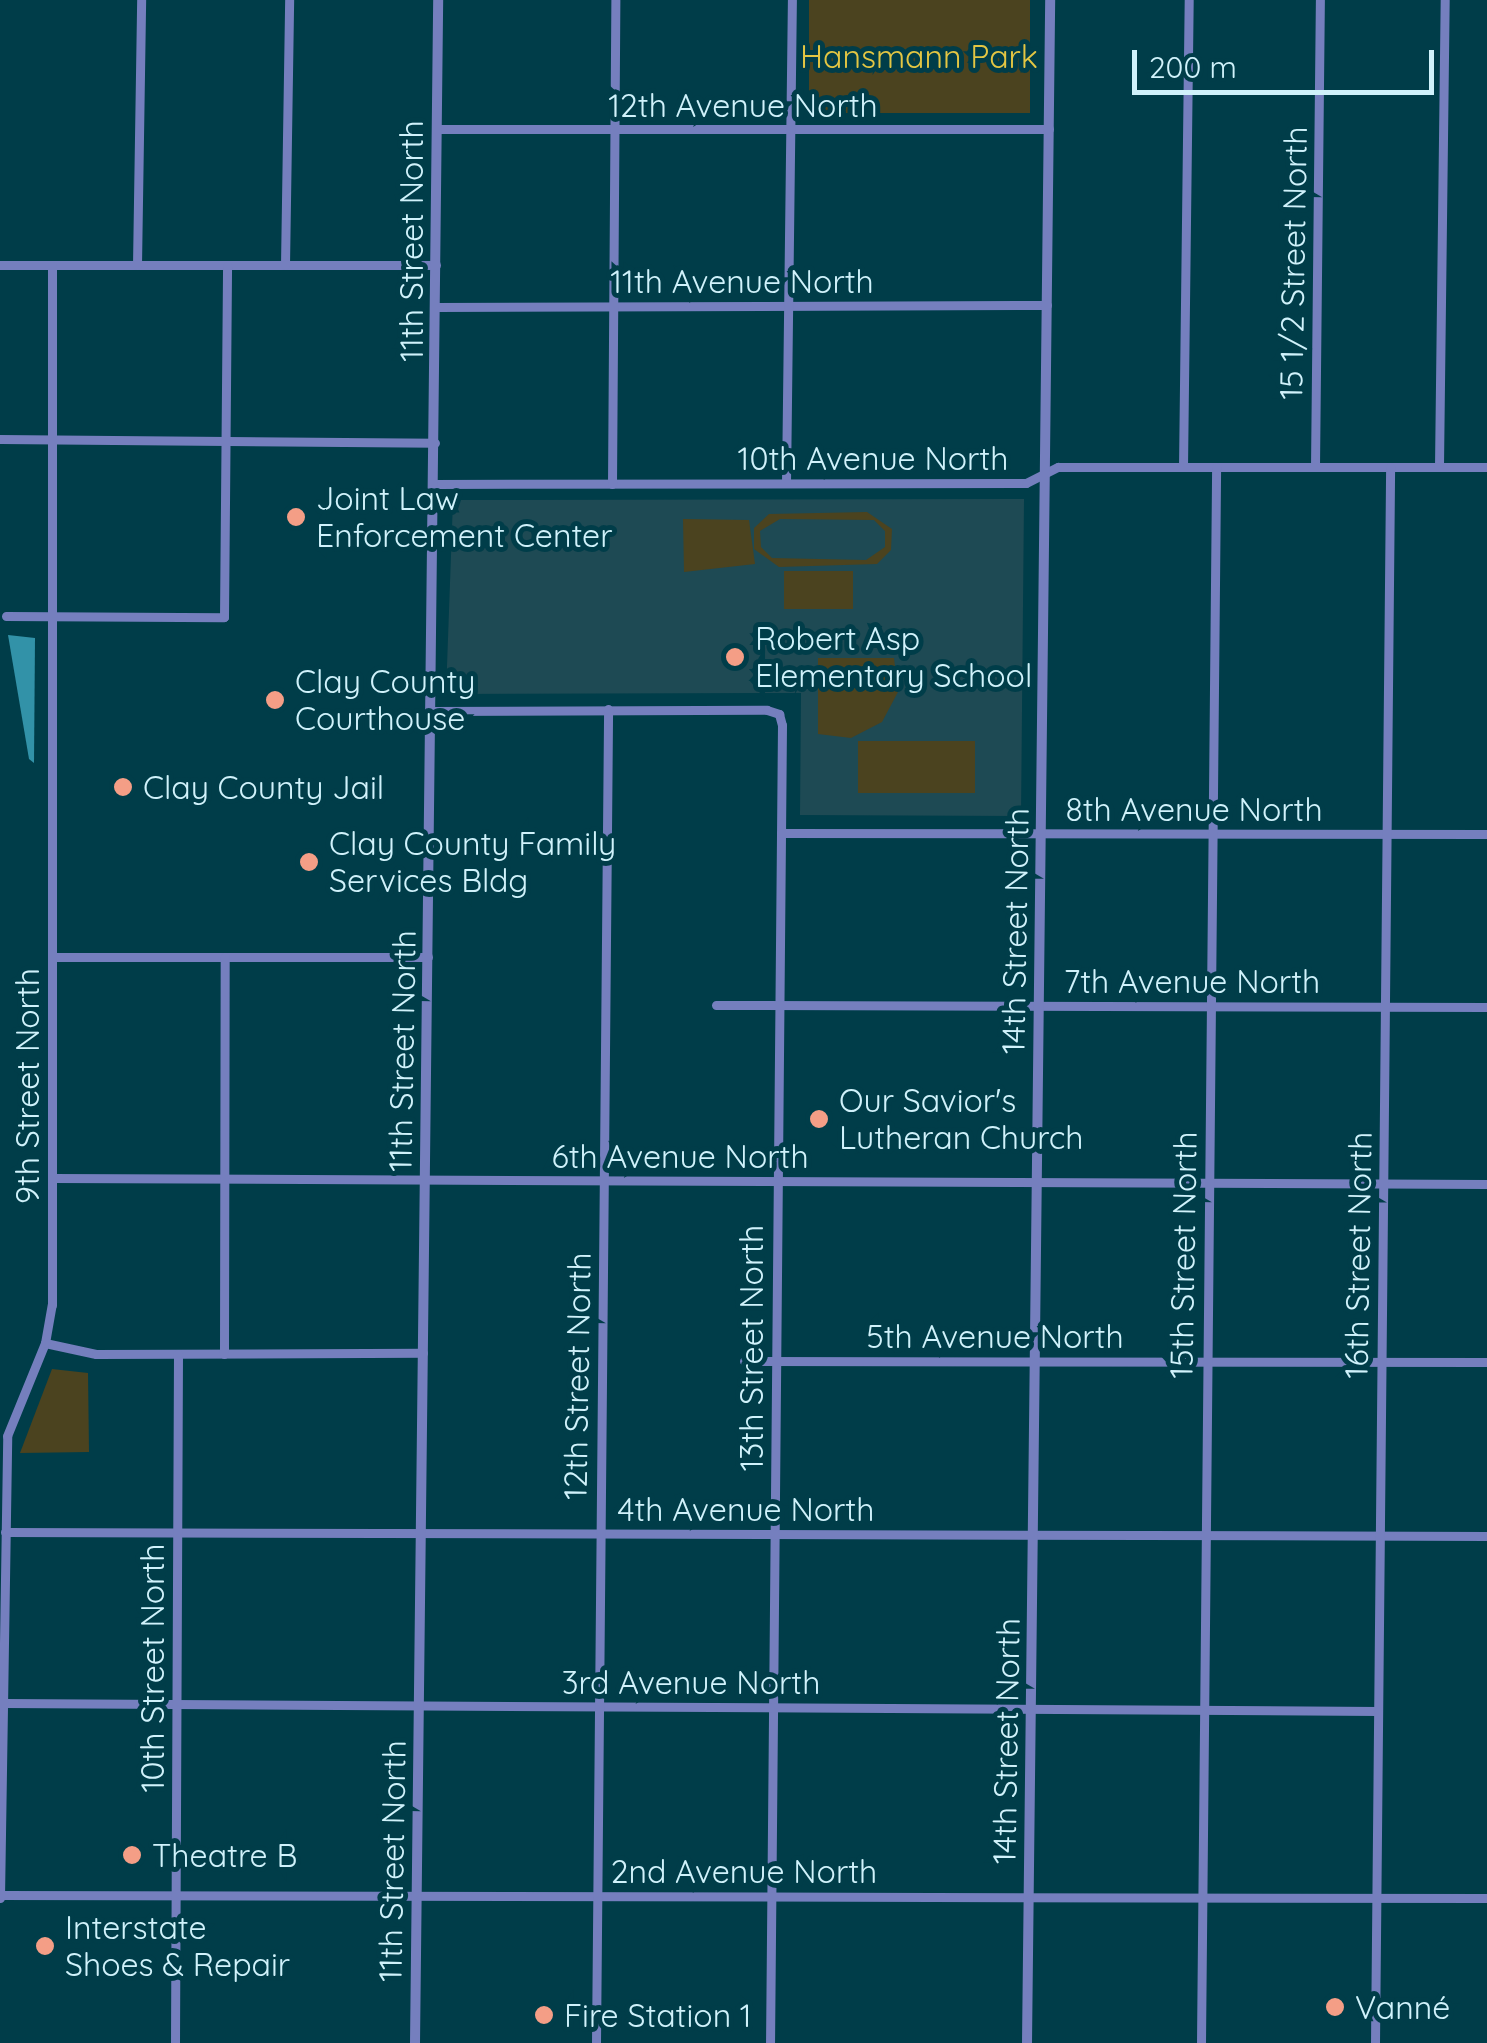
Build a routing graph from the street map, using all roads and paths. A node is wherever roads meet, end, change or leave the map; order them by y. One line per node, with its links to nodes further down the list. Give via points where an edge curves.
1 (141, 0): 15 (street)
2 (289, 0): 16 (street)
3 (438, 0): 10 (street, 11th Street North)
4 (615, 0): 12 (street)
5 (792, 0): 13 (street)
6 (1050, 0): 11 (street, 14th Street North)
7 (1189, 0): 30 (street)
8 (1320, 0): 32 (street, 15 1/2 Street North)
9 (1445, 0): 28 (street)
10 (437, 129): 12 (street, 12th Avenue North); 17 (street, 11th Street North)
11 (1049, 129): 13 (street, 12th Avenue North); 20 (street, 14th Street North)
12 (614, 130): 13 (street, 12th Avenue North); 21 (street)
13 (790, 130): 22 (street)
14 (0, 265): 18 (street)
15 (137, 265): 18 (street); 19 (street)
16 (285, 265): 17 (street); 19 (street)
17 (436, 265): 23 (street, 11th Street North)
18 (52, 266): 25 (street, 9th Street North)
19 (227, 266): 26 (street)
20 (1047, 305): 22 (street, 11th Avenue North); 34 (street, 14th Street North)
21 (614, 306): 22 (street, 11th Avenue North); 23 (street, 11th Avenue North); 36 (street)
22 (787, 306): 37 (street)
23 (436, 307): 27 (street, 11th Street North)
24 (0, 440): 25 (street)
25 (52, 440): 26 (street); 39 (street, 9th Street North)
26 (224, 440): 27 (street); 39 (street, via 224,617)
27 (435, 443): 35 (street, 11th Street North)
28 (1439, 466): 29 (street, 10th Avenue North); 33 (street, 10th Avenue North)
29 (1487, 466)
30 (1182, 467): 31 (street, 10th Avenue North); 34 (street, 10th Avenue North, via 1058,468)
31 (1216, 467): 32 (street, 10th Avenue North); 44 (street, 15th Street North)
32 (1315, 467): 33 (street, 10th Avenue North)
33 (1390, 467): 45 (street, 16th Street North)
34 (1044, 475): 37 (street, 10th Avenue North, via 1026,483); 43 (street, 14th Street North)
35 (435, 484): 36 (street, 10th Avenue North); 41 (street, 11th Street North)
36 (612, 484): 37 (street, 10th Avenue North)
37 (786, 484)
38 (6, 616): 39 (street)
39 (53, 617): 49 (street, 9th Street North)
40 (608, 709): 41 (street); 42 (street, 13th Street North, via 778,714); 59 (street, 12th Street North)
41 (432, 711): 48 (street, 11th Street North)
42 (781, 833): 43 (street, 8th Avenue North); 51 (street, 13th Street North)
43 (1041, 834): 44 (street, 8th Avenue North); 52 (street, 14th Street North)
44 (1212, 834): 45 (street, 8th Avenue North); 53 (street, 15th Street North)
45 (1386, 834): 46 (street, 8th Avenue North); 54 (street, 16th Street North)
46 (1487, 834)
47 (225, 957): 48 (street); 49 (street); 57 (street)
48 (428, 957): 58 (street, 11th Street North)
49 (52, 958): 56 (street, 9th Street North)
50 (716, 1005): 51 (street, 7th Avenue North)
51 (780, 1005): 52 (street, 7th Avenue North); 60 (street, 13th Street North)
52 (1039, 1006): 53 (street, 7th Avenue North); 61 (street, 14th Street North)
53 (1211, 1006): 54 (street, 7th Avenue North); 62 (street, 15th Street North)
54 (1385, 1007): 55 (street, 7th Avenue North); 63 (street, 16th Street North)
55 (1487, 1007)
56 (52, 1178): 57 (street, 6th Avenue North); 65 (street, 9th Street North, via 52,1305)
57 (224, 1179): 58 (street, 6th Avenue North); 68 (street)
58 (425, 1180): 59 (street, 6th Avenue North); 66 (street, 11th Street North)
59 (604, 1180): 60 (street, 6th Avenue North); 78 (street, 12th Street North)
60 (778, 1181): 61 (street, 6th Avenue North); 70 (street, 13th Street North)
61 (1037, 1182): 62 (street, 6th Avenue North); 71 (street, 14th Street North)
62 (1209, 1183): 63 (street, 6th Avenue North); 72 (street, 15th Street North)
63 (1383, 1183): 64 (street, 6th Avenue North); 73 (street, 16th Street North)
64 (1487, 1184)
65 (45, 1343): 67 (street, via 79,1353); 75 (street, 9th Street North, via 7,1436)
66 (423, 1353): 68 (street); 77 (street, 11th Street North)
67 (178, 1354): 68 (street); 76 (street, 10th Street North)
68 (224, 1354)
69 (744, 1361): 70 (street, 5th Avenue North)
70 (776, 1361): 71 (street, 5th Avenue North); 79 (street, 13th Street North)
71 (1035, 1361): 72 (street, 5th Avenue North); 80 (street, 14th Street North)
72 (1207, 1362): 73 (street, 5th Avenue North); 81 (street, 15th Street North)
73 (1382, 1362): 74 (street, 5th Avenue North); 82 (street, 16th Street North)
74 (1487, 1362)
75 (5, 1532): 76 (street, 4th Avenue North); 84 (street, 9th Street North)
76 (178, 1532): 77 (street, 4th Avenue North); 85 (street, 10th Street North)
77 (421, 1533): 78 (street, 4th Avenue North); 86 (street, 11th Street North)
78 (601, 1534): 79 (street, 4th Avenue North); 87 (street, 12th Street North)
79 (775, 1534): 80 (street, 4th Avenue North); 88 (street, 13th Street North)
80 (1033, 1534): 81 (street, 4th Avenue North); 89 (street, 14th Street North)
81 (1206, 1535): 82 (street, 4th Avenue North); 90 (street, 15th Street North)
82 (1380, 1536): 83 (street, 4th Avenue North); 91 (street, 16th Street North)
83 (1487, 1536)
84 (4, 1703): 85 (street, 3rd Avenue North); 93 (street, 9th Street North)
85 (176, 1704): 86 (street, 3rd Avenue North); 92 (street, 10th Street North)
86 (418, 1706): 87 (street, 3rd Avenue North); 94 (street, 11th Street North)
87 (599, 1706): 88 (street, 3rd Avenue North); 95 (street, 12th Street North)
88 (773, 1708): 89 (street, 3rd Avenue North); 96 (street, 13th Street North)
89 (1031, 1709): 90 (street, 3rd Avenue North); 97 (street, 14th Street North)
90 (1204, 1710): 91 (street, 3rd Avenue North); 98 (street, 15th Street North)
91 (1378, 1711): 99 (street, 16th Street North)
92 (176, 1895): 93 (street, 2nd Avenue North); 94 (street, 2nd Avenue North); 101 (street, 10th Street North)
93 (0, 1896)
94 (418, 1896): 95 (street, 2nd Avenue North); 102 (street, 11th Street North)
95 (597, 1896): 96 (street, 2nd Avenue North); 103 (street, 12th Street North)
96 (772, 1896): 97 (street, 2nd Avenue North); 104 (street, 13th Street North)
97 (1029, 1897): 98 (street, 2nd Avenue North); 105 (street, 14th Street North)
98 (1202, 1898): 99 (street, 2nd Avenue North); 106 (street, 15th Street North)
99 (1376, 1898): 100 (street, 2nd Avenue North); 107 (street, 16th Street North)
100 (1487, 1898)
101 (175, 2043)
102 (415, 2043)
103 (596, 2043)
104 (770, 2043)
105 (1027, 2043)
106 (1200, 2043)
107 (1375, 2043)

